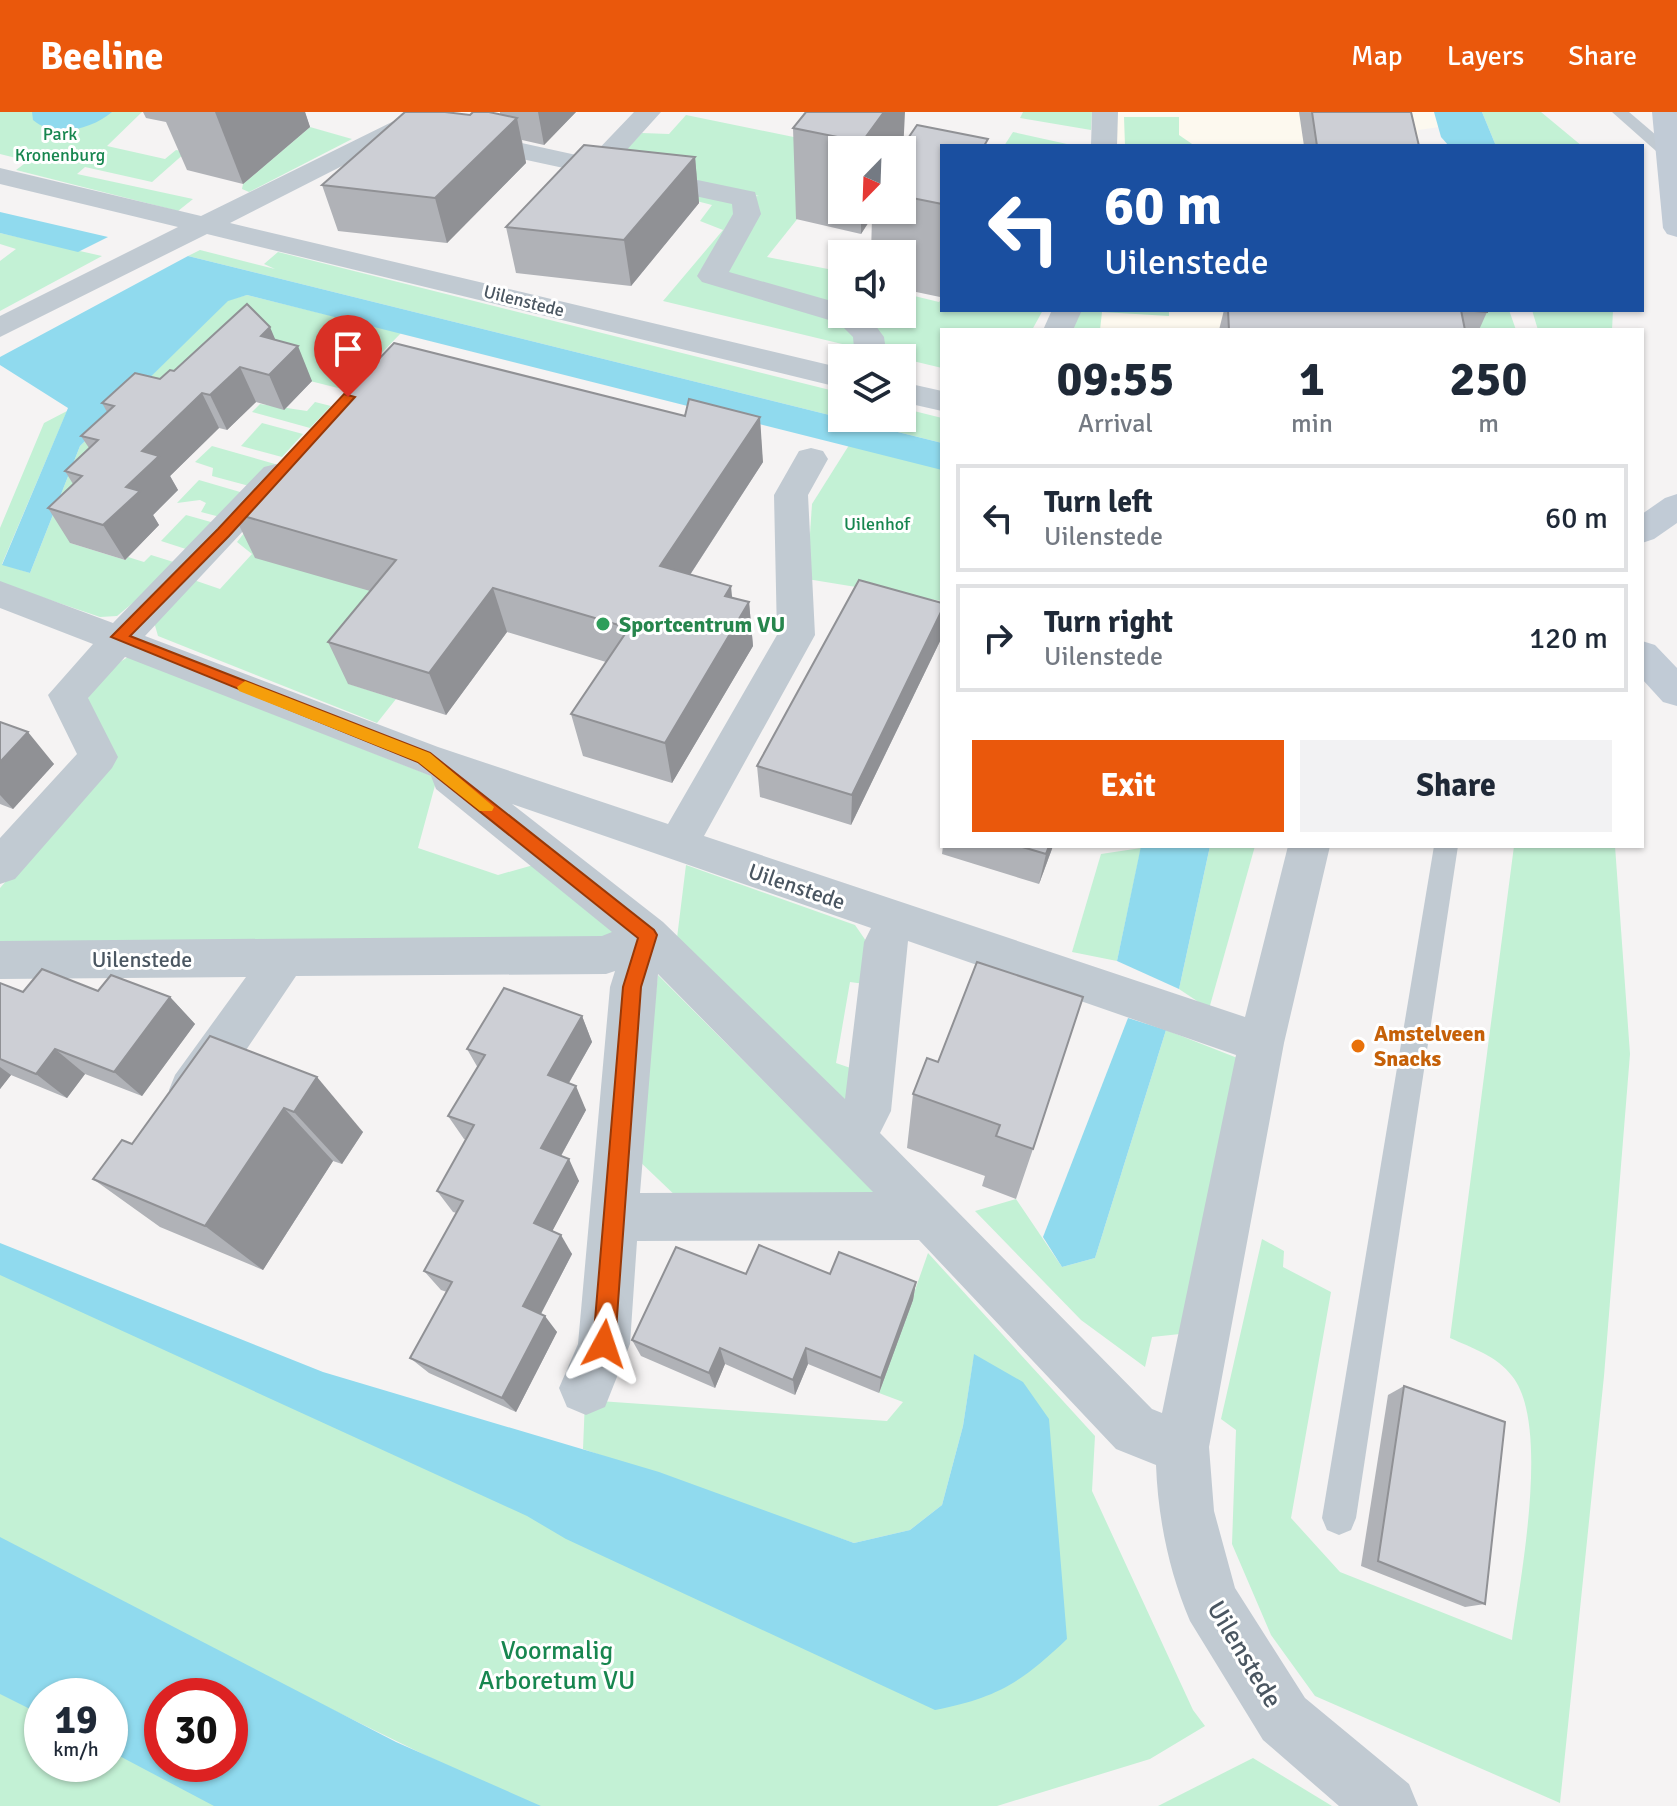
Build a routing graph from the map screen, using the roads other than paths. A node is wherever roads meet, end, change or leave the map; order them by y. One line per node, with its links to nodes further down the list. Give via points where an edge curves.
1 (648, 112): 9 (street)
2 (1105, 112): 7 (street)
3 (1620, 112): 8 (lane)
4 (1653, 112): 8 (main road)
5 (1665, 112): 8 (main road)
6 (403, 118): 9 (street); 11 (street)
7 (1104, 144)
8 (1671, 156): 12 (main road)
9 (596, 167): 13 (street, via 745,198 747,214 712,276)
10 (0, 176): 11 (street, Uilenstede)
11 (205, 224): 14 (street); 15 (street, Uilenstede)
12 (1677, 228)
13 (828, 310)
14 (0, 328)
15 (828, 375)
16 (916, 395): 17 (street)
17 (940, 401)
18 (297, 452): 23 (street)
19 (811, 459): 27 (street, via 791,495 796,635)
20 (1677, 506): 21 (main road)
21 (1644, 530)
22 (0, 594): 23 (street, Uilenstede)
23 (119, 637): 26 (street, Uilenstede); 30 (street, via 67,695 98,757)
24 (1644, 657): 25 (main road)
25 (1677, 692)
26 (424, 758): 27 (street, Uilenstede); 32 (street, Uilenstede)
27 (678, 844): 31 (street, Uilenstede)
28 (1309, 848): 35 (street, Uilenstede)
29 (1446, 848): 42 (lane)
30 (0, 867)
31 (898, 919): 35 (street, Uilenstede); 37 (street, via 886,942 867,1111)
32 (648, 935): 33 (street, Uilenstede, via 606,955); 37 (street, Uilenstede); 39 (street, via 632,987)
33 (285, 957): 34 (street, Uilenstede); 36 (street)
34 (0, 960)
35 (1261, 1043): 41 (street, Uilenstede)
36 (169, 1123)
37 (852, 1138): 38 (street, Uilenstede)
38 (930, 1216): 39 (street); 41 (street, Uilenstede, via 1135,1430)
39 (617, 1217): 40 (street, via 604,1344)
40 (586, 1388)
41 (1182, 1447): 43 (street, Uilenstede, via 1186,1511 1210,1601 1284,1719)
42 (1339, 1518)
43 (1387, 1806)

